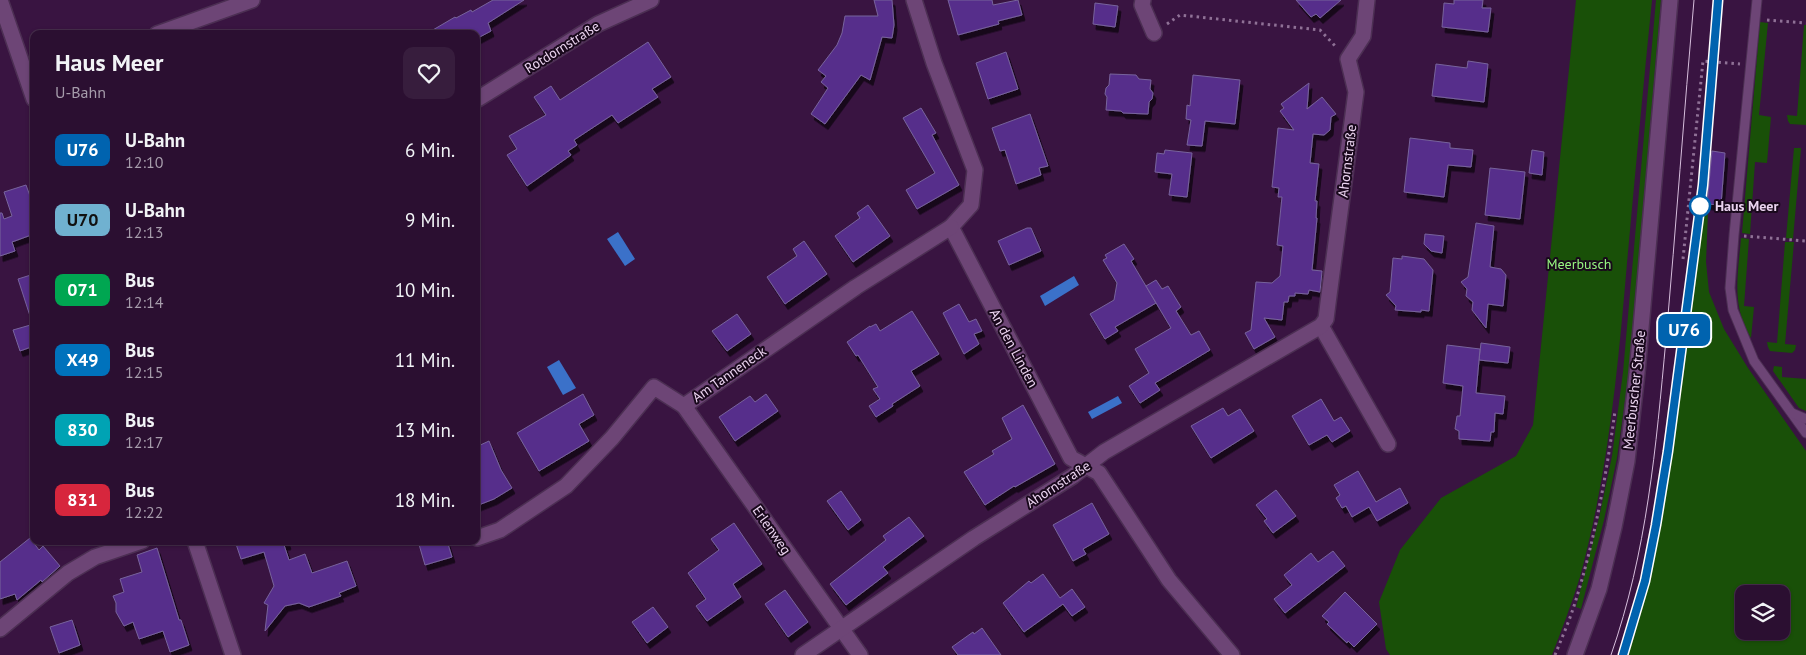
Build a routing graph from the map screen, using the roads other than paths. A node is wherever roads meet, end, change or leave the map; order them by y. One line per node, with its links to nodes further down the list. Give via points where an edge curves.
1 (0, 0): 12 (street)
2 (252, 0): 10 (street)
3 (651, 0): 9 (street, Rotdornstraße)
4 (914, 0): 14 (street, via 975,170 970,205)
5 (1142, 0): 11 (street)
6 (1368, 0): 15 (street, Ahornstraße, via 1363,36 1348,59 1356,92 1326,318)
7 (1670, 0): 31 (street, Meerbuscher Straße, via 1627,462 1598,589)
8 (1757, 0): 17 (lane, via 1730,288 1733,310 1756,360)
9 (632, 4): 13 (street, Rotdornstraße)
10 (168, 30)
11 (1154, 33)
12 (30, 79)
13 (480, 98)
14 (950, 227): 16 (street, Am Tanneneck, via 856,287); 21 (street, An den Linden, via 1071,458)
15 (1321, 326): 20 (street); 21 (street, Ahornstraße, via 1104,452)
16 (684, 406): 22 (street, Am Tanneneck, via 654,387 566,486 500,530); 25 (street, Erlenweg)
17 (1792, 412): 18 (lane); 19 (lane)
18 (1806, 419)
19 (1806, 433)
20 (1388, 444)
21 (1086, 466): 25 (street, Ahornstraße); 30 (street, An den Linden, via 1099,473 1170,580)
22 (480, 537)
23 (130, 545): 26 (street, via 95,557 68,573)
24 (196, 545): 27 (street)
25 (840, 628): 28 (street, Ahornstraße); 29 (street, Erlenweg)
26 (0, 629)
27 (233, 655)
28 (802, 655)
29 (860, 655)
30 (1232, 655)
31 (1576, 655)

